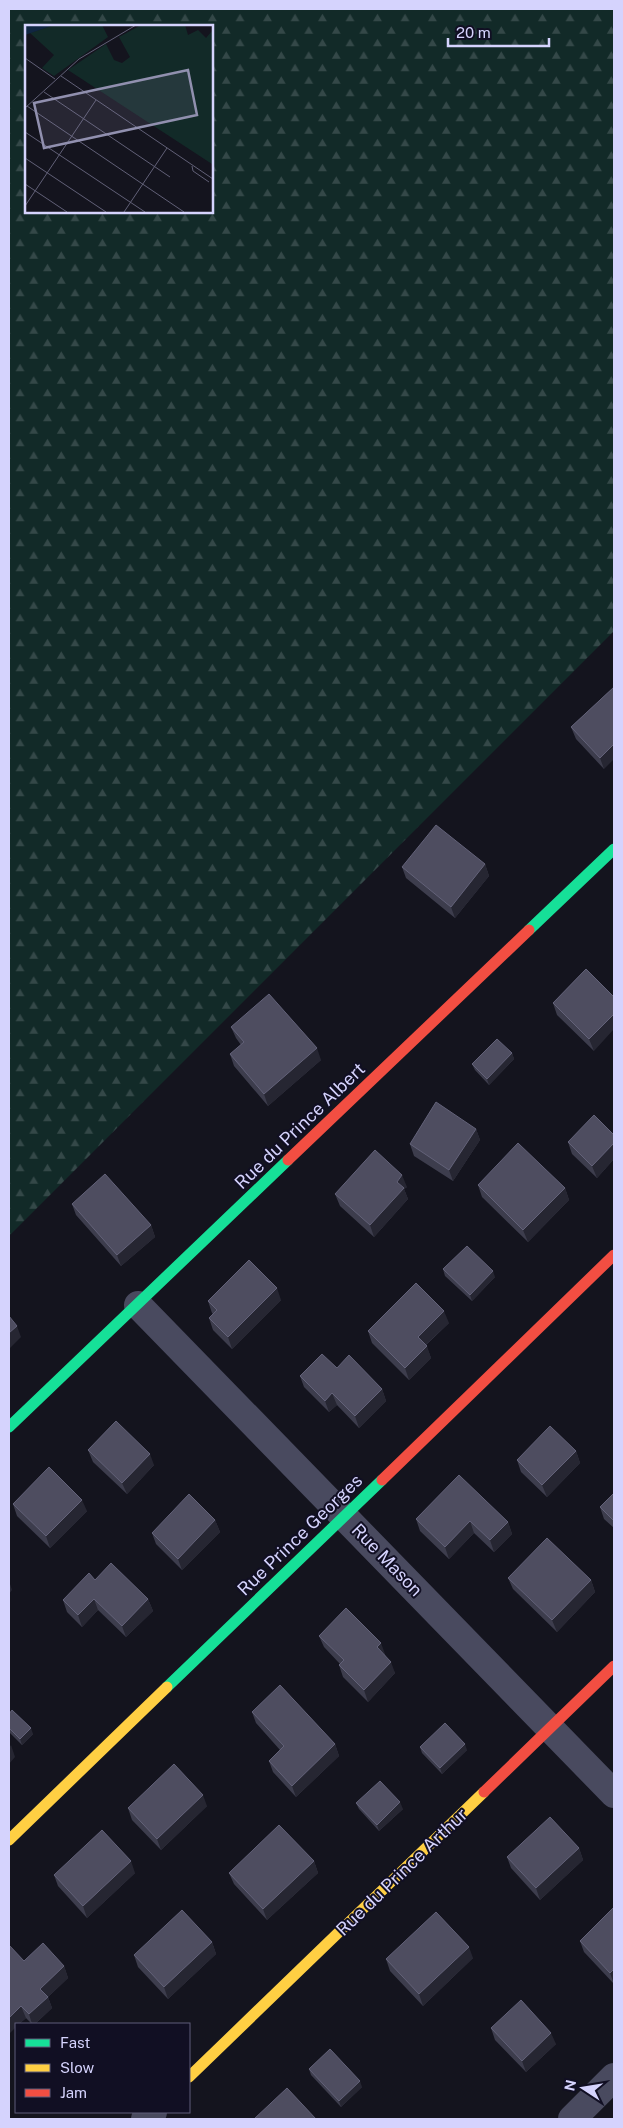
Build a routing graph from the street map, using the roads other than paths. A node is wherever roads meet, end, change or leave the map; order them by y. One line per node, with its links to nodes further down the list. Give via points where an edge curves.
1 (614, 849): 3 (street, Rue du Prince Albert)
2 (614, 1255): 5 (street, Rue Prince Georges)
3 (138, 1305): 4 (street, Rue du Prince Albert); 5 (street, Rue Mason)
4 (9, 1427)
5 (345, 1516): 7 (street, Rue Mason); 9 (street, Rue Prince Georges)
6 (614, 1666): 7 (street, Rue du Prince Arthur)
7 (551, 1728): 8 (street, Rue Mason); 10 (street, Rue du Prince Arthur)
8 (614, 1794)
9 (9, 1840)
10 (190, 2076)
11 (614, 2078): 12 (street)
12 (572, 2119)

